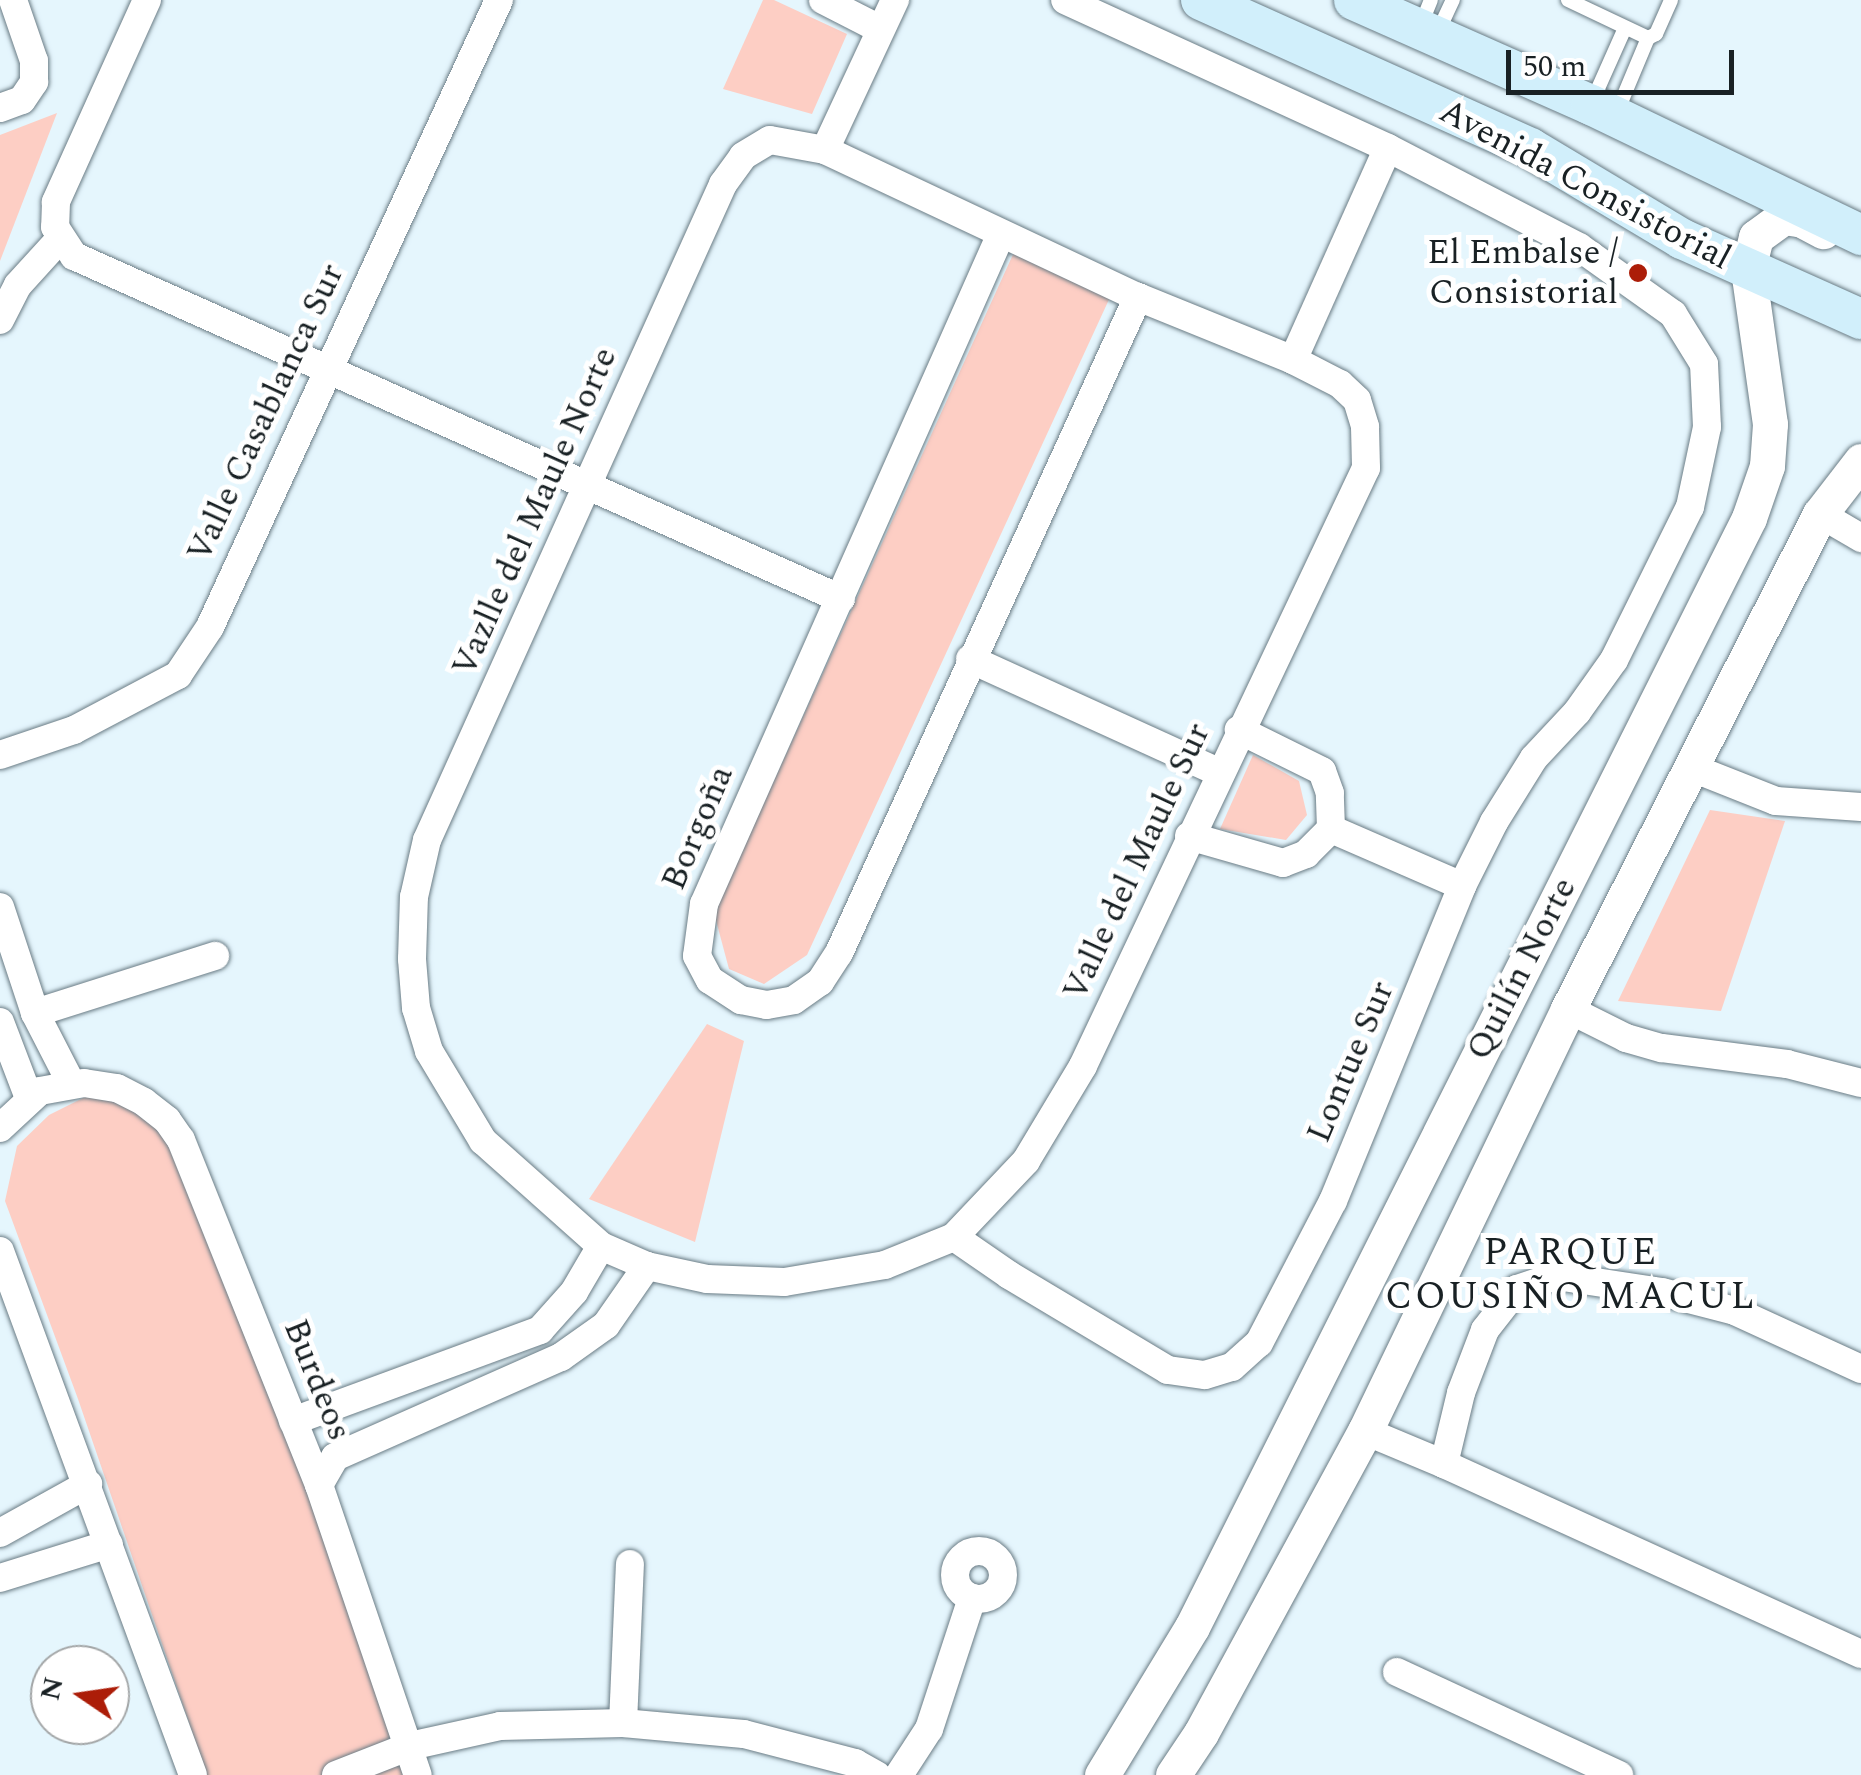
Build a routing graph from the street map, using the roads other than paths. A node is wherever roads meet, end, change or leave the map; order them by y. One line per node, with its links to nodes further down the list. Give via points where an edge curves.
1 (13, 0): 16 (street, via 34,60 34,82 22,100)
2 (146, 0): 22 (street, via 56,202)
3 (499, 0): 28 (street, Valle Casablanca Sur)
4 (823, 0): 13 (street)
5 (895, 0): 13 (street)
6 (1065, 0): 18 (street, Lontue Sur)
7 (1201, 0): 23 (main road, Avenida Consistorial, via 1530,148 1682,239)
8 (1354, 0): 12 (main road, Avenida Consistorial)
9 (1453, 0): 12 (lane)
10 (1568, 0): 14 (lane)
11 (1671, 0): 15 (lane)
12 (1429, 22): 17 (main road, Avenida Consistorial)
13 (880, 29): 19 (street)
14 (1624, 30): 15 (lane); 17 (lane)
15 (1648, 38): 17 (lane)
16 (0, 108)
17 (1603, 111): 21 (main road, Avenida Consistorial)
18 (1388, 148): 27 (street); 42 (street, Lontue Sur, via 1579,247 1672,314 1704,364 1707,426 1690,507 1614,660 1534,758)
19 (826, 150): 20 (street, Vazlle del Maule Norte); 30 (street, Vazlle del Maule Norte, via 770,140 743,156 723,184)
20 (1001, 234): 24 (street, Vazlle del Maule Norte); 33 (street, Borgoña)
21 (1861, 238): 23 (street, via 1839,239 1784,217 1756,236)
22 (59, 240): 25 (street, via 18,284); 28 (street, via 84,262)
23 (1748, 270): 26 (main road, Avenida Consistorial); 75 (street, Quilín Norte, via 1770,424 1767,466 1749,518 1192,1627)
24 (1138, 296): 27 (street, Valle del Maule Sur); 34 (street, Borgoña)
25 (0, 320)
26 (1861, 320)
27 (1293, 360): 35 (street, Valle del Maule Sur, via 1357,400 1366,427 1366,468)
28 (327, 368): 30 (street); 36 (street, Valle Casablanca Sur, via 210,627 178,675 74,730)
29 (1861, 461): 31 (street, Quilín Norte)
30 (588, 489): 33 (street); 54 (street, Vazlle del Maule Norte, via 428,840 414,897 412,959 429,1051 482,1141)
31 (1820, 514): 32 (street); 37 (street, Quilín Norte)
32 (1861, 538)
33 (841, 599): 34 (street, Borgoña, via 704,904 697,956 710,980 741,1000 794,1000 820,982)
34 (970, 659): 38 (street)
35 (1239, 730): 38 (street, Valle del Maule Sur); 40 (street, via 1322,771)
36 (0, 755)
37 (1690, 767): 39 (street, via 1776,801); 45 (street, Quilín Norte)
38 (1220, 774): 41 (street, Valle del Maule Sur)
39 (1861, 807)
40 (1331, 829): 41 (street, via 1306,854 1284,863); 42 (street)
41 (1190, 836): 52 (street, Valle del Maule Sur, via 1083,1066 1026,1161)
42 (1462, 886): 52 (street, Lontue Sur, via 1333,1201 1259,1342 1232,1366 1205,1376 1168,1370)
43 (0, 907): 46 (street)
44 (215, 956): 46 (street)
45 (1568, 1009): 49 (street, via 1662,1048 1786,1064); 57 (street, Quilín Norte)
46 (35, 1013): 48 (street)
47 (0, 1022): 50 (street)
48 (71, 1083): 50 (street, Burdeos); 56 (street, Burdeos, via 132,1095 156,1110 181,1140)
49 (1861, 1083)
50 (28, 1098): 51 (street, Burdeos)
51 (0, 1128)
52 (954, 1237): 54 (street, Valle del Maule Sur, via 885,1265 784,1282 707,1279)
53 (0, 1251): 59 (street)
54 (623, 1256): 56 (street, via 574,1292 540,1330); 60 (street, via 606,1325 561,1358 335,1457)
55 (1861, 1369): 58 (street, via 1735,1311 1556,1276 1517,1289 1484,1330)
56 (293, 1421): 60 (street, Burdeos)
57 (1365, 1432): 58 (street); 76 (street, Quilín Norte)
58 (1444, 1464): 66 (street)
59 (88, 1484): 61 (street); 62 (street)
60 (320, 1485): 69 (street, Burdeos)
61 (0, 1532)
62 (109, 1544): 64 (street); 70 (street)
63 (630, 1564): 68 (street)
64 (0, 1578)
65 (972, 1598): 74 (street, via 929,1730)
66 (1861, 1654)
67 (1397, 1672): 77 (street)
68 (624, 1723): 69 (street, via 500,1726); 73 (street, via 744,1734)
69 (410, 1746): 71 (street); 72 (street, Burdeos)
70 (193, 1775)
71 (336, 1775)
72 (418, 1775)
73 (877, 1775)
74 (899, 1775)
75 (1102, 1775)
76 (1174, 1775)
77 (1619, 1775)

